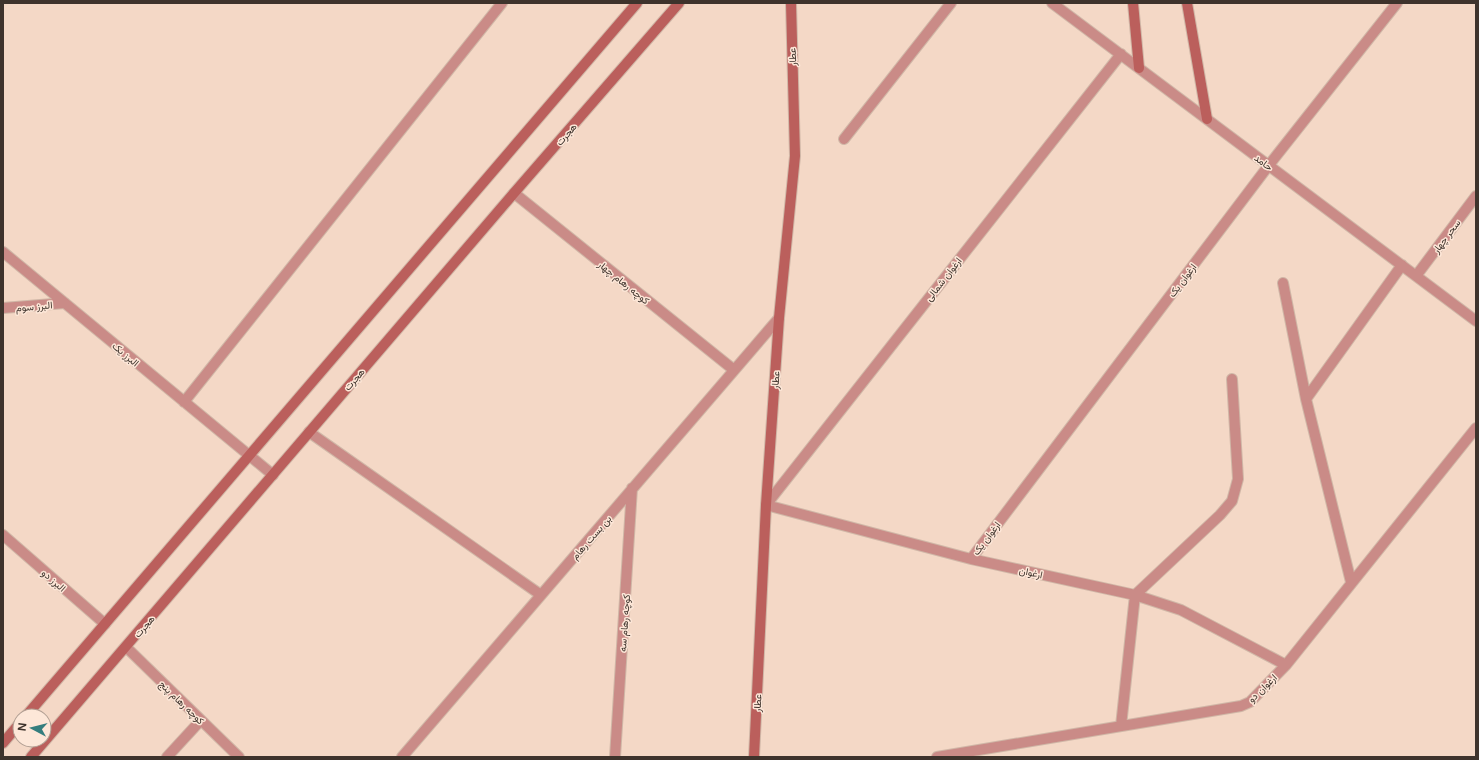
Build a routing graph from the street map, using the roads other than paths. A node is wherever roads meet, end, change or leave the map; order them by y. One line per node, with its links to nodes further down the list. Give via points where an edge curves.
1 (502, 3): 28 (street)
2 (637, 3): 31 (street)
3 (679, 3): 15 (street, هجرت)
4 (791, 3): 23 (street, عطار, via 795,156)
5 (951, 3): 13 (street)
6 (1052, 3): 10 (street, حامد)
7 (1133, 3): 11 (street)
8 (1187, 3): 12 (street)
9 (1397, 3): 14 (street, ارغوان یک)
10 (1120, 54): 11 (street, حامد); 34 (street, ارغوان شمالی)
11 (1139, 68): 12 (street, حامد)
12 (1207, 119): 14 (street, حامد)
13 (844, 139)
14 (1269, 165): 18 (street, حامد); 36 (street, ارغوان یک)
15 (514, 193): 25 (street, کوچه رهام چهار); 30 (street, هجرت)
16 (1476, 196): 19 (street, سحر چهار)
17 (3, 252): 21 (street, البرز یک)
18 (1402, 265): 19 (street, حامد); 27 (street)
19 (1416, 276): 24 (street, حامد)
20 (1282, 283): 27 (street)
21 (65, 303): 22 (street, البرز سوم); 28 (street, البرز یک)
22 (3, 308)
23 (779, 318): 25 (street, بن بست رهام); 34 (street, عطار)
24 (1476, 321)
25 (734, 370): 33 (street, بن بست رهام)
26 (1232, 379): 39 (street, via 1238,479 1232,500 1220,515)
27 (1306, 399): 37 (street)
28 (184, 402): 31 (street, البرز یک)
29 (1476, 428): 37 (street, ارغوان دو)
30 (309, 432): 32 (street, هجرت); 38 (street)
31 (250, 455): 32 (street, البرز یک); 40 (street)
32 (272, 475): 41 (street, هجرت)
33 (632, 488): 38 (street, بن بست رهام); 52 (street, کوچه رهام سه)
34 (766, 505): 36 (street, ارغوان); 53 (street, عطار)
35 (3, 535): 40 (street, البرز دو)
36 (970, 559): 39 (street, ارغوان)
37 (1351, 582): 42 (street, ارغوان دو)
38 (541, 595): 51 (street, بن بست رهام)
39 (1135, 595): 42 (street, ارغوان, via 1181,610); 45 (street)
40 (105, 624): 43 (street)
41 (126, 646): 44 (street, کوچه رهام پنج); 48 (street, هجرت)
42 (1286, 665): 45 (street, ارغوان دو, via 1250,702 1241,706)
43 (33, 708)
44 (201, 720): 49 (street); 50 (street, کوچه رهام پنج)
45 (1121, 726): 54 (street, ارغوان دو)
46 (12, 732): 47 (street)
47 (3, 743)
48 (31, 757)
49 (167, 757)
50 (239, 757)
51 (402, 757)
52 (615, 757)
53 (754, 757)
54 (937, 757)

